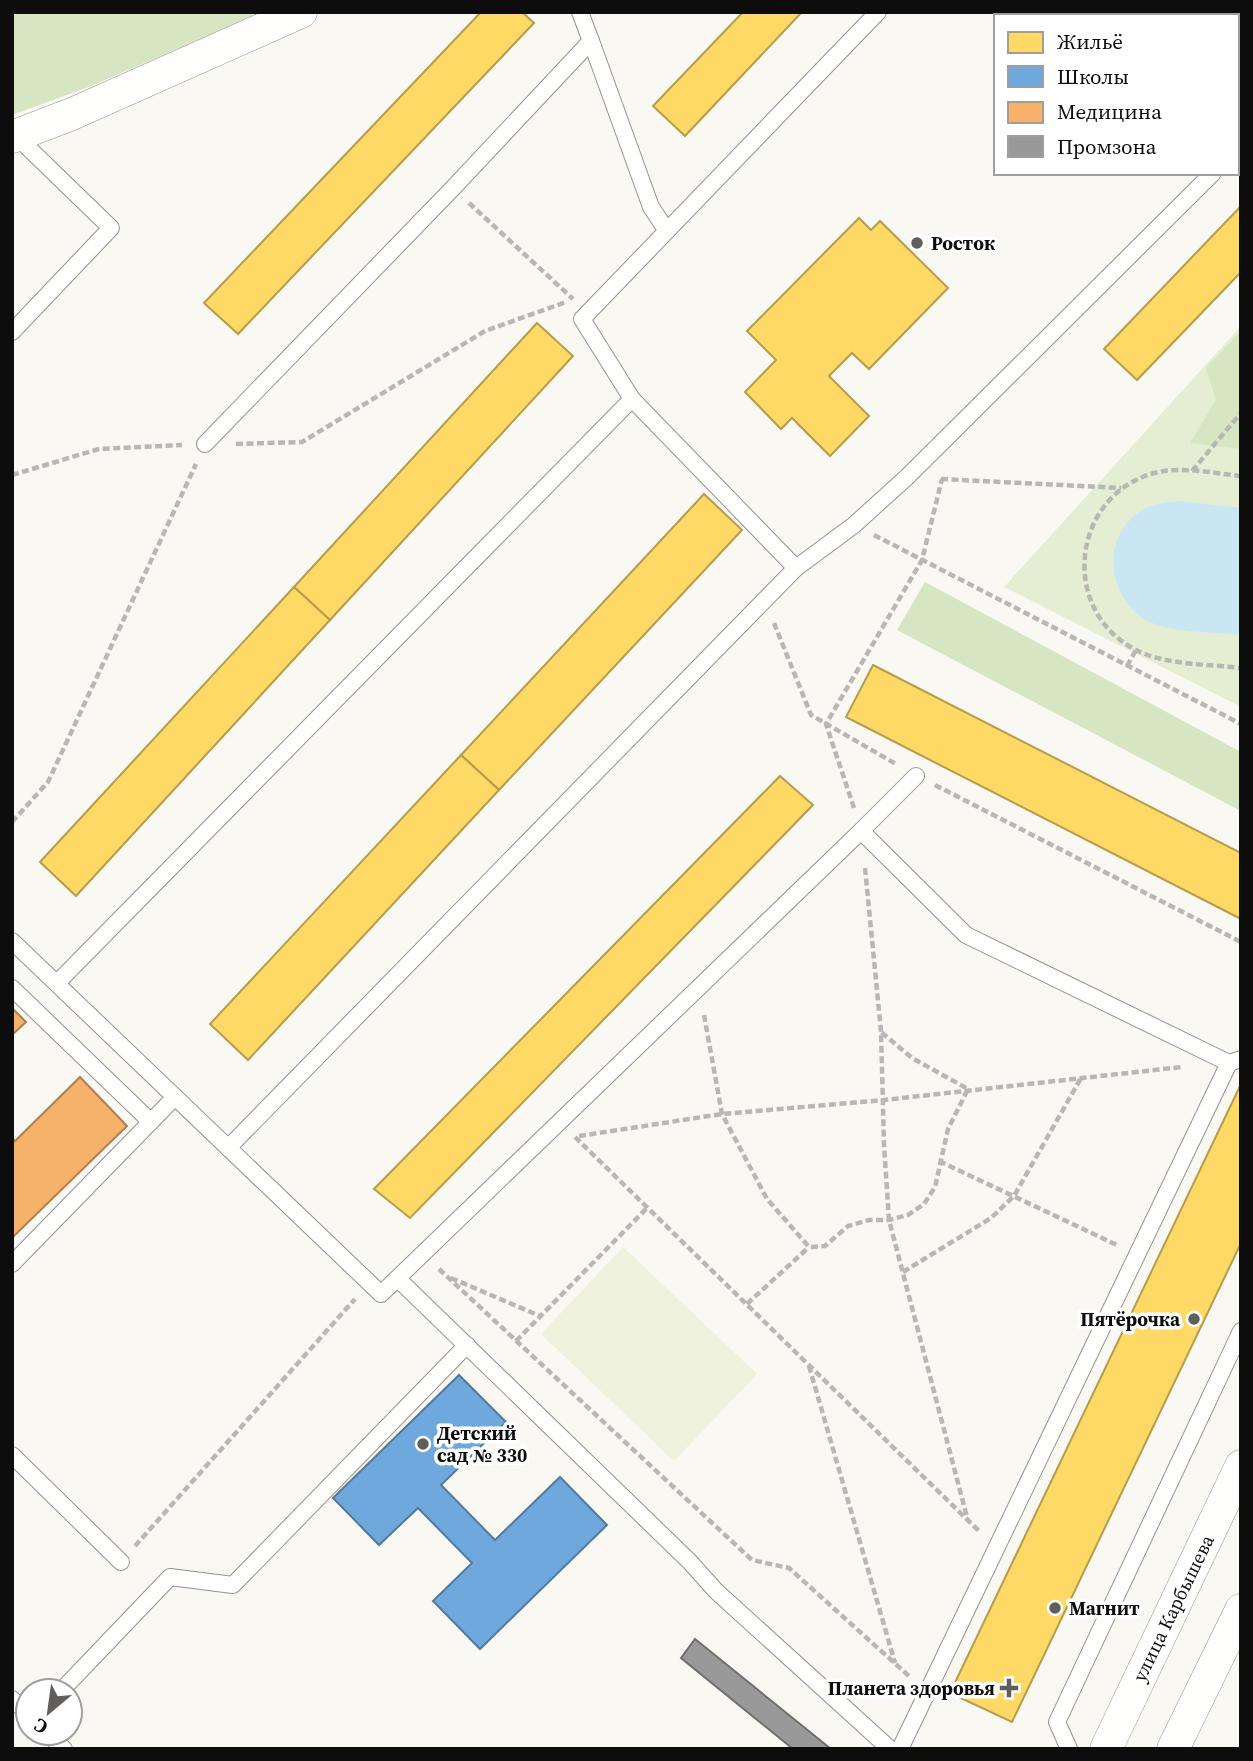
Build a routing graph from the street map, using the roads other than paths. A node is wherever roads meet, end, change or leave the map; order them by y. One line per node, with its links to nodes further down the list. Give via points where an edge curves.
1 (300, 12): 5 (street)
2 (580, 12): 4 (lane)
3 (878, 12): 7 (lane)
4 (591, 41): 7 (lane, via 651,207); 10 (lane)
5 (14, 136): 8 (lane, via 111,228)
6 (1211, 175): 11 (lane, via 907,477 854,525)
7 (667, 231): 9 (lane, via 582,319)
8 (12, 332)
9 (632, 399): 11 (lane); 15 (lane)
10 (205, 444)
11 (796, 568): 20 (lane)
12 (916, 776): 13 (lane)
13 (861, 831): 17 (lane, via 966,935); 22 (lane)
14 (12, 941): 15 (lane)
15 (57, 983): 18 (lane)
16 (12, 988): 19 (lane)
17 (1235, 1061): 31 (lane, via 1137,1254)
18 (175, 1097): 19 (lane); 20 (lane)
19 (151, 1122): 21 (lane)
20 (228, 1148): 22 (lane, via 381,1294)
21 (12, 1264)
22 (398, 1279): 24 (lane)
23 (1241, 1331): 32 (lane, via 1057,1721)
24 (467, 1345): 29 (lane, via 233,1585 170,1577); 30 (lane, via 716,1591)
25 (12, 1455): 27 (lane)
26 (1241, 1466): 33 (street, улица Карбышева)
27 (121, 1562)
28 (1241, 1610): 34 (street)
29 (74, 1677)
30 (890, 1749)
31 (900, 1749)
32 (1069, 1749)
33 (1106, 1749)
34 (1173, 1749)

